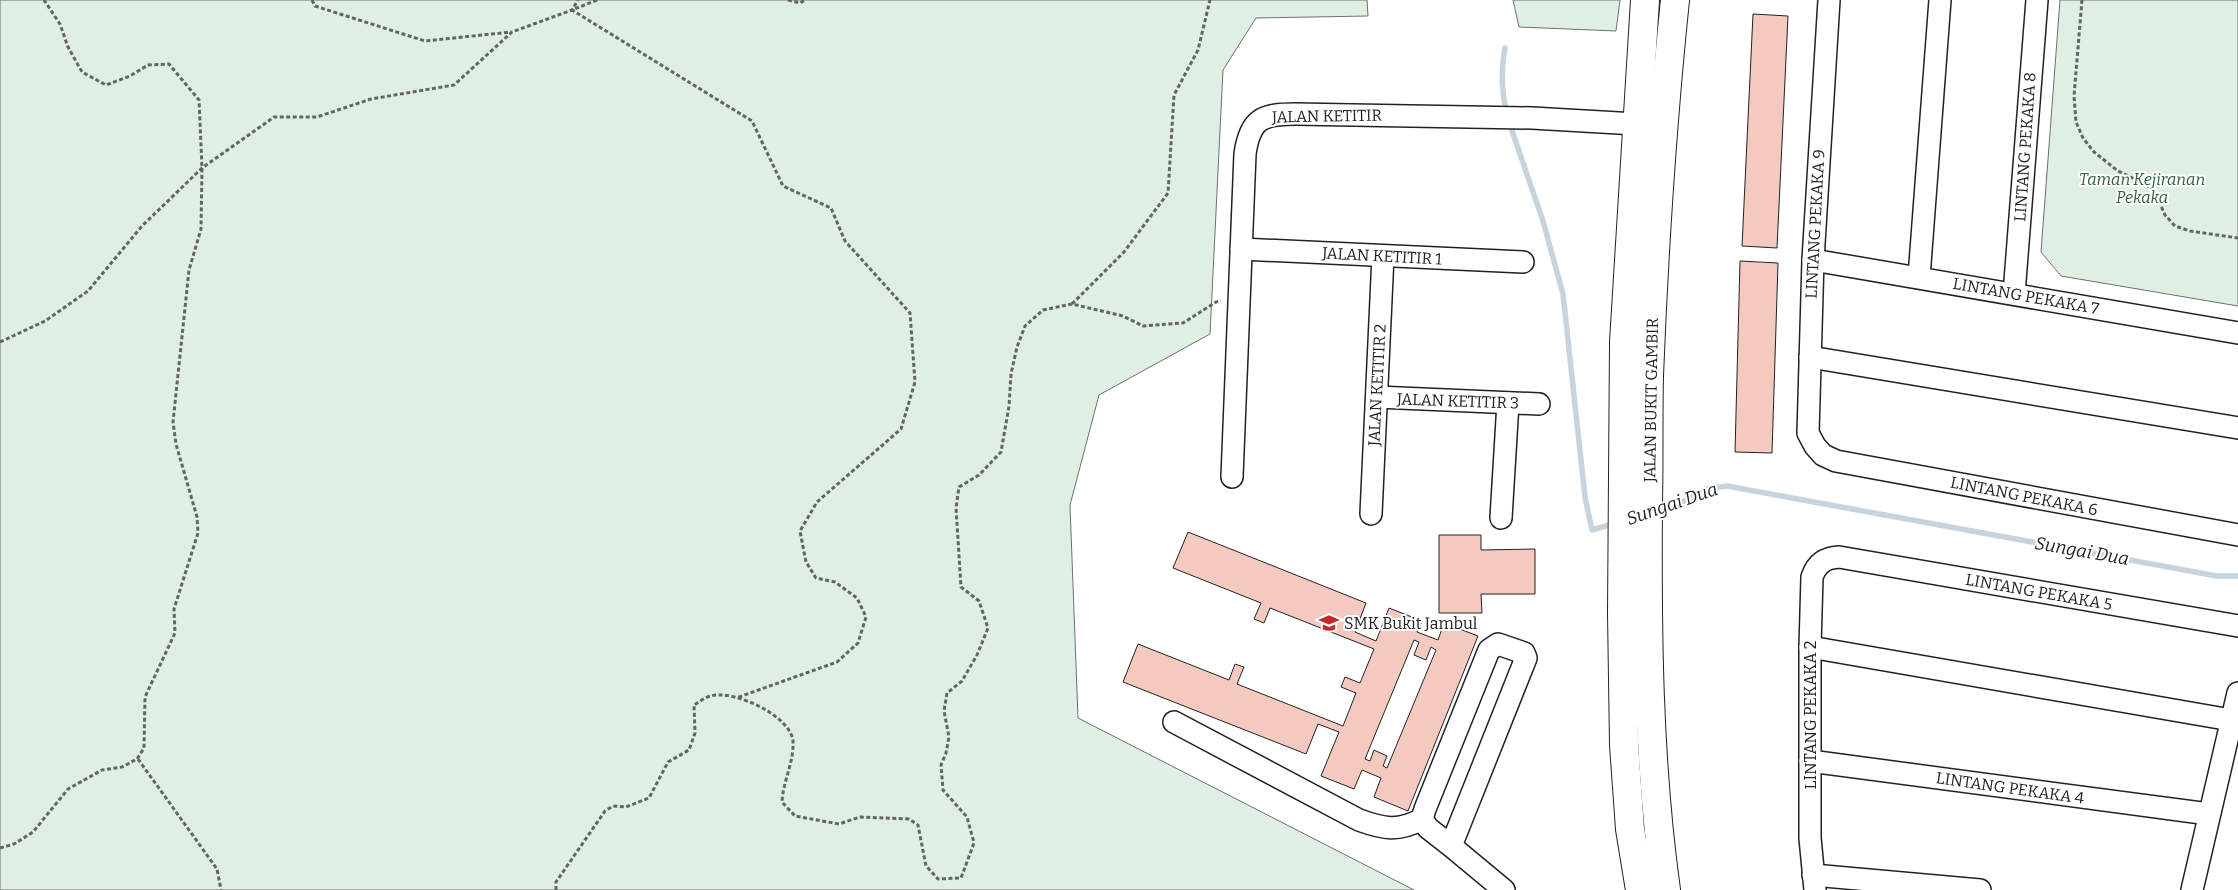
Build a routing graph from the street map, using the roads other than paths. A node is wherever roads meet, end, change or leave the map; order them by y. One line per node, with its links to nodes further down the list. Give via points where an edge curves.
1 (1645, 0): 6 (main road, JALAN BUKIT GAMBIR)
2 (1675, 0): 21 (main road, JALAN BUKIT GAMBIR, via 1660,161 1649,377)
3 (1829, 0): 9 (street, LINTANG PEKAKA 9)
4 (1940, 0): 11 (street)
5 (2036, 0): 12 (street, LINTANG PEKAKA 8)
6 (1636, 124): 7 (street, JALAN KETITIR, via 1486,117 1266,116 1256,122 1247,138); 21 (main road, JALAN BUKIT GAMBIR, via 1624,342)
7 (1241, 249): 8 (street, JALAN KETITIR 1); 20 (street, JALAN KETITIR)
8 (1383, 256): 10 (street, JALAN KETITIR 1); 15 (street, JALAN KETITIR 2)
9 (1813, 260): 11 (street, LINTANG PEKAKA 7); 14 (street, LINTANG PEKAKA 9)
10 (1523, 262)
11 (1919, 277): 12 (street, LINTANG PEKAKA 7)
12 (2014, 294): 13 (street, LINTANG PEKAKA 7)
13 (2238, 333)
14 (1810, 357): 18 (street); 19 (street, LINTANG PEKAKA 9, via 1808,433)
15 (1377, 397): 16 (street, JALAN KETITIR 3); 22 (street, JALAN KETITIR 2)
16 (1508, 403): 17 (street, JALAN KETITIR 3); 23 (street)
17 (1539, 404)
18 (2238, 428)
19 (1815, 446): 24 (street, LINTANG PEKAKA 6, via 1836,461)
20 (1232, 477)
21 (1636, 488): 25 (main road, JALAN BUKIT GAMBIR)
22 (1372, 514)
23 (1501, 518)
24 (2238, 535)
25 (1636, 548): 38 (main road, JALAN BUKIT GAMBIR, via 1624,745 1630,830); 39 (main road, JALAN BUKIT GAMBIR, via 1658,830)
26 (1839, 557): 27 (street, LINTANG PEKAKA 5); 28 (street, LINTANG PEKAKA 2, via 1821,562 1812,577)
27 (2238, 626)
28 (1810, 647): 30 (street); 32 (street, LINTANG PEKAKA 2)
29 (2238, 692): 30 (street)
30 (2231, 720): 33 (street)
31 (1174, 722): 34 (street, via 1359,820 1377,827 1406,828)
32 (1810, 761): 33 (street, LINTANG PEKAKA 4); 36 (street, LINTANG PEKAKA 2, via 1810,838)
33 (2209, 814): 41 (street)
34 (1422, 819): 35 (street); 35 (street, via 1489,650 1498,644 1524,653 1526,658)
35 (1451, 846): 37 (street)
36 (1814, 882): 40 (street)
37 (1504, 890)
38 (1640, 890)
39 (1666, 890)
40 (1980, 890)
41 (2192, 890)

